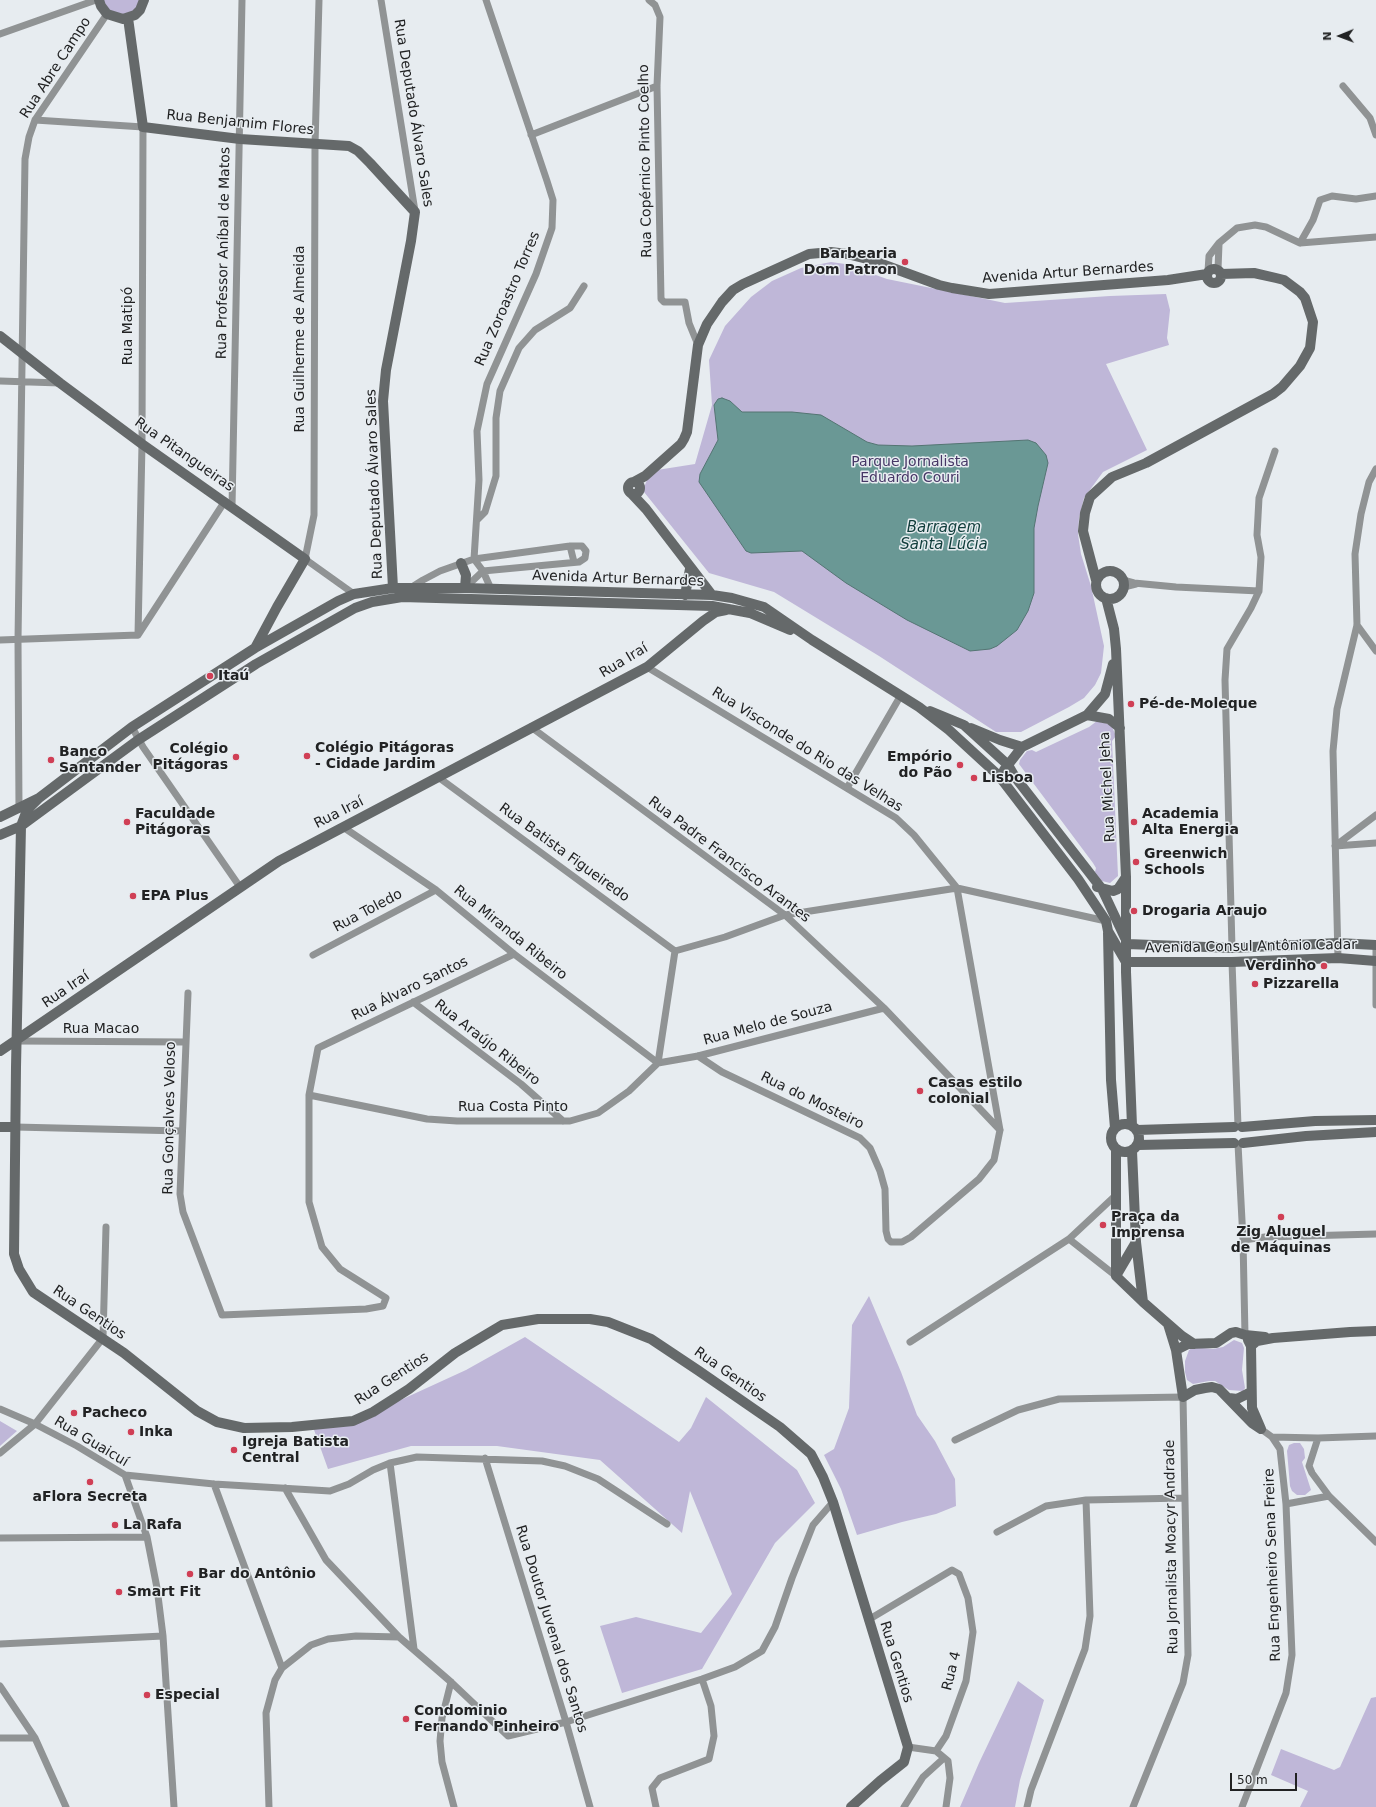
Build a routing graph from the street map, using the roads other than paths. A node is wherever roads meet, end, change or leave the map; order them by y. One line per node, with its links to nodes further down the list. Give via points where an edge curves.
1 (98, 0): 8 (street); 10 (street)
2 (144, 0): 9 (street, via 140,10)
3 (242, 0): 17 (street, Rua Professor Aníbal de Matos)
4 (320, 0): 18 (street, Rua Guilherme de Almeida)
5 (381, 0): 20 (street, Rua Deputado Álvaro Sales)
6 (486, 0): 15 (street, Rua Zoroastro Torres)
7 (649, 0): 11 (street, Rua Copérnico Pinto Coelho, via 655,5 660,17)
8 (107, 14): 9 (street, via 118,19); 13 (street, Rua Abre Campo)
9 (128, 18): 14 (street, Rua Matipó)
10 (0, 34)
11 (657, 86): 15 (street); 27 (street, Rua Copérnico Pinto Coelho, via 661,299 664,302 685,302 688,323)
12 (1343, 86): 16 (street, via 1370,118)
13 (35, 120): 14 (street, Rua Benjamim Flores); 28 (street, Rua Abre Campo, via 25,159)
14 (143, 127): 17 (street, Rua Benjamim Flores); 32 (street, Rua Matipó)
15 (531, 135): 36 (street, Rua Zoroastro Torres, via 553,200 552,228 536,274 487,384 477,431)
16 (1376, 135)
17 (240, 139): 18 (street, Rua Benjamim Flores); 35 (street, Rua Professor Aníbal de Matos)
18 (315, 144): 20 (street, Rua Benjamim Flores, via 349,146 358,151); 38 (street, Rua Guilherme de Almeida, via 314,515)
19 (1376, 196): 23 (street, via 1356,199 1332,196 1320,200 1313,220)
20 (415, 212): 47 (street, Rua Deputado Álvaro Sales, via 412,241 386,370 383,401)
21 (1376, 237): 23 (street)
22 (1219, 243): 23 (street, via 1237,228 1255,225 1266,227); 24 (street); 24 (street, via 1209,256)
23 (1300, 243)
24 (1214, 275): 27 (street, Avenida Artur Bernardes, via 989,294 939,285 847,254 809,254 733,290 707,324); 44 (street, Avenida Artur Bernardes, via 1254,273 1284,280 1300,292 1305,298 1313,322 1310,348 1300,366 1273,394 1146,463 1112,477 1090,497 1083,521 1083,531)
25 (584, 286): 36 (street, via 570,308 535,330 520,348 500,391 496,418 496,476 484,512)
26 (0, 336): 28 (street, Rua Pitangueiras)
27 (698, 345): 42 (street, Avenida Artur Bernardes, via 684,439 636,488 646,509)
28 (23, 353): 30 (street, Rua Abre Campo); 31 (street, Rua Pitangueiras)
29 (0, 381): 30 (street)
30 (21, 381): 31 (street); 64 (street, Rua Abre Campo)
31 (60, 383): 32 (street, Rua Pitangueiras)
32 (142, 444): 35 (street, Rua Pitangueiras); 62 (street, Rua Matipó)
33 (1275, 451): 50 (street, via 1259,498)
34 (1376, 469): 61 (street, via 1369,482 1361,514 1355,554)
35 (229, 504): 38 (street, Rua Pitangueiras); 62 (street)
36 (477, 520): 39 (street, Rua Zoroastro Torres)
37 (570, 546): 39 (street); 40 (street); 40 (street, via 582,546 586,551 585,558)
38 (305, 559): 51 (street, Rua Pitangueiras); 66 (street, Rua Guilherme de Almeida)
39 (474, 559): 41 (street); 43 (street)
40 (574, 562): 43 (street)
41 (461, 563): 46 (street); 48 (street, via 466,575)
42 (690, 569): 52 (street); 53 (street)
43 (483, 571): 48 (street); 49 (street)
44 (1099, 576): 45 (street, via 1106,571 1114,571); 56 (street, via 1096,589 1101,596)
45 (1123, 583): 50 (street); 56 (street, via 1120,595)
46 (412, 587): 47 (street, Avenida Artur Bernardes); 48 (street, Avenida Artur Bernardes)
47 (394, 588): 51 (street, Avenida Artur Bernardes)
48 (465, 588): 49 (street, Avenida Artur Bernardes); 54 (street)
49 (491, 589): 52 (street, Avenida Artur Bernardes)
50 (1259, 590): 104 (street, via 1227,649 1225,680)
51 (354, 594): 66 (street, Avenida Artur Bernardes)
52 (685, 595): 53 (street, Avenida Artur Bernardes)
53 (712, 595): 55 (street, Avenida Artur Bernardes)
54 (443, 598): 57 (street, Avenida Artur Bernardes); 69 (street, Avenida Artur Bernardes, via 402,597 355,608)
55 (732, 598): 58 (street); 65 (street, Avenida Artur Bernardes, via 764,607)
56 (1111, 598): 67 (street, Rua Michel Jeha)
57 (693, 605): 58 (street, Avenida Artur Bernardes); 60 (street)
58 (712, 606): 59 (street, Avenida Artur Bernardes); 60 (street)
59 (736, 609): 60 (street, Rua Iraí, via 716,612); 65 (street, Avenida Artur Bernardes)
60 (703, 621): 70 (street, Rua Iraí)
61 (1357, 625): 68 (street); 92 (street, via 1337,709 1333,751)
62 (138, 635): 64 (street)
63 (0, 640): 64 (street)
64 (18, 640): 85 (street, Rua Abre Campo)
65 (812, 640): 71 (street, Avenida Artur Bernardes)
66 (255, 648): 69 (street); 75 (street, Avenida Artur Bernardes)
67 (1116, 649): 73 (street, via 1105,694); 77 (street, Rua Michel Jeha)
68 (1376, 651)
69 (256, 664): 78 (street, Avenida Artur Bernardes)
70 (647, 667): 76 (street, Rua Iraí); 83 (street, Rua Visconde do Rio das Velhas)
71 (901, 695): 72 (street, Avenida Artur Bernardes); 83 (street)
72 (919, 707): 74 (street, Avenida Artur Bernardes); 81 (street, Avenida Artur Bernardes, via 949,730)
73 (1087, 715): 77 (street, via 1109,719); 79 (street)
74 (964, 725): 79 (street); 80 (street, Avenida Artur Bernardes)
75 (132, 727): 78 (street); 84 (street, Avenida Artur Bernardes)
76 (531, 728): 82 (street, Rua Iraí); 99 (street, Rua Padre Francisco Arantes)
77 (1120, 728): 93 (street, Rua Michel Jeha)
78 (138, 740): 88 (street, Avenida Artur Bernardes); 95 (street)
79 (1022, 747): 80 (street)
80 (1008, 765): 81 (street); 97 (street, Avenida Artur Bernardes)
81 (999, 776): 94 (street, Avenida Artur Bernardes)
82 (438, 777): 89 (street, Rua Iraí); 105 (street, Rua Batista Figueiredo)
83 (847, 788): 96 (street, Rua Visconde do Rio das Velhas, via 896,818 914,835)
84 (38, 798): 85 (street); 88 (street, via 27,810)
85 (19, 809): 87 (street)
86 (1376, 815): 92 (street)
87 (0, 818)
88 (21, 826): 90 (street, Avenida Artur Bernardes); 116 (street, Rua Gentios)
89 (343, 827): 95 (street, Rua Iraí, via 293,853); 98 (street, Rua Miranda Ribeiro)
90 (0, 835)
91 (1376, 843): 92 (street)
92 (1335, 846): 101 (street)
93 (1126, 877): 97 (street, via 1113,891); 102 (street, Rua Michel Jeha)
94 (1078, 879): 97 (street); 100 (street, Avenida Artur Bernardes)
95 (240, 887): 116 (street, Rua Iraí)
96 (957, 888): 99 (street); 100 (street); 130 (street)
97 (1102, 889): 102 (street, Avenida Artur Bernardes)
98 (436, 890): 106 (street, Rua Miranda Ribeiro); 107 (street, Rua Toledo)
99 (785, 915): 105 (street, via 725,938); 115 (street, Rua Padre Francisco Arantes)
100 (1107, 926): 110 (street, Avenida Artur Bernardes); 128 (street, via 1111,1080)
101 (1338, 943): 103 (street, Avenida Consul Antônio Cadar); 104 (street, Avenida Consul Antônio Cadar); 108 (street)
102 (1127, 944): 104 (street, Avenida Consul Antônio Cadar); 110 (street, Rua Michel Jeha)
103 (1376, 945): 109 (street)
104 (1232, 948)
105 (675, 951): 120 (street)
106 (514, 954): 113 (street, Rua Álvaro Santos); 120 (street, Rua Miranda Ribeiro)
107 (313, 955)
108 (1338, 958): 109 (street, Avenida Consul Antônio Cadar); 111 (street, Avenida Consul Antônio Cadar)
109 (1376, 961): 114 (street)
110 (1126, 962): 111 (street, Avenida Consul Antônio Cadar); 129 (street, Rua Michel Jeha)
111 (1232, 962): 127 (street)
112 (188, 993): 117 (street, Rua Gonçalves Veloso)
113 (413, 1002): 122 (street, Rua Álvaro Santos, via 318,1048); 124 (street, Rua Araújo Ribeiro, via 521,1084)
114 (1376, 1005)
115 (884, 1008): 119 (street, Rua Melo de Souza); 130 (street, Rua Padre Francisco Arantes)
116 (16, 1041): 117 (street, Rua Macao); 118 (street, Rua Iraí); 121 (street, Rua Gentios)
117 (185, 1042): 131 (street, Rua Gonçalves Veloso)
118 (0, 1052): 121 (street)
119 (698, 1056): 120 (street, Rua Melo de Souza); 130 (street, Rua do Mosteiro, via 722,1072 860,1138 870,1148 880,1171 885,1189 886,1231 891,1242 902,1242 911,1237 978,1179 994,1160)
120 (658, 1063): 124 (street, Rua Costa Pinto, via 629,1091 598,1113)
121 (16, 1067): 126 (street, Rua Gentios)
122 (309, 1095): 124 (street, Rua Costa Pinto, via 426,1119); 131 (street, Rua Gonçalves Veloso, via 309,1202 322,1247 340,1269 386,1298 383,1306 366,1309 222,1315 183,1212 180,1194)
123 (1376, 1120): 127 (street, via 1315,1121)
124 (563, 1121)
125 (0, 1127): 126 (street)
126 (15, 1127): 131 (street); 147 (street, Rua Gentios, via 14,1254 19,1269 33,1292)
127 (1238, 1127): 129 (street); 133 (street, via 1229,1135); 133 (street, via 1247,1135)
128 (1115, 1128): 129 (street, via 1122,1124); 135 (street, via 1111,1141)
129 (1135, 1128): 134 (street, via 1139,1135)
130 (1000, 1130)
131 (182, 1131)
132 (1376, 1132): 133 (street)
133 (1238, 1143): 134 (street); 140 (street)
134 (1135, 1148): 135 (street, via 1124,1153); 141 (street)
135 (1116, 1149): 136 (street)
136 (1116, 1195): 139 (street); 142 (street)
137 (106, 1227): 147 (street)
138 (1376, 1234): 140 (street, via 1265,1237)
139 (1069, 1239): 142 (street); 149 (street)
140 (1243, 1240): 146 (street)
141 (1136, 1242): 142 (street); 143 (street)
142 (1116, 1276): 143 (street)
143 (1143, 1302): 144 (street)
144 (1168, 1324): 150 (street); 152 (street)
145 (1376, 1331): 148 (street)
146 (1245, 1335): 148 (street); 150 (street, via 1236,1332 1216,1343); 151 (street)
147 (103, 1338): 159 (street); 174 (street, Rua Gentios, via 197,1411 217,1422 244,1428 292,1427 353,1421 373,1412 409,1389 455,1353 502,1325 538,1319 590,1319 608,1322 650,1340 780,1427 810,1454)
148 (1273, 1338): 151 (street, via 1256,1342)
149 (910, 1342)
150 (1194, 1344): 152 (street)
151 (1251, 1346): 155 (street)
152 (1176, 1350): 153 (street)
153 (1180, 1382): 154 (street); 156 (street)
154 (1195, 1390): 156 (street); 157 (street, via 1212,1387 1219,1389)
155 (1251, 1392): 157 (street, via 1237,1399); 160 (street, via 1252,1408)
156 (1183, 1397): 164 (street, via 1059,1399 1018,1410); 172 (street, Rua Jornalista Moacyr Andrade)
157 (1229, 1398): 160 (street)
158 (0, 1409): 159 (street, Rua Guaicuí)
159 (35, 1424): 165 (street); 168 (street, Rua Guaicuí)
160 (1261, 1429): 162 (street)
161 (1376, 1436): 163 (street)
162 (1272, 1437): 163 (street); 175 (street, Rua Engenheiro Sena Freire, via 1280,1449)
163 (1318, 1438): 171 (street, via 1309,1466)
164 (955, 1440)
165 (0, 1453)
166 (485, 1458): 167 (street, via 417,1457); 176 (street, via 542,1461 565,1466 598,1479); 190 (street, Rua Doutor Juvenal dos Santos)
167 (390, 1463): 170 (street, via 330,1491); 185 (street)
168 (125, 1475): 169 (street); 178 (street, Rua Guaicuí)
169 (214, 1484): 170 (street); 186 (street)
170 (285, 1488): 183 (street, via 326,1560)
171 (1329, 1496): 175 (street); 180 (street)
172 (1185, 1498): 173 (street); 206 (street, Rua Jornalista Moacyr Andrade, via 1188,1655 1183,1683)
173 (1086, 1500): 177 (street, via 1046,1506); 205 (street, via 1090,1616 1085,1649 1031,1790)
174 (834, 1502): 181 (street, Rua Gentios); 187 (street, via 813,1526 775,1627 762,1651 736,1667)
175 (1286, 1504): 207 (street, Rua Engenheiro Sena Freire, via 1292,1655 1286,1693)
176 (667, 1524)
177 (997, 1532)
178 (146, 1537): 179 (street); 182 (street, Rua Guaicuí)
179 (0, 1538)
180 (1374, 1538)
181 (868, 1620): 193 (street, Rua Gentios); 194 (street, Rua 4, via 952,1570 959,1574 968,1598 973,1632 966,1681 946,1736)
182 (163, 1636): 184 (street); 197 (street, Rua Guaicuí)
183 (399, 1637): 185 (street); 186 (street, via 356,1636 328,1639 311,1645)
184 (0, 1644)
185 (414, 1649): 188 (street)
186 (282, 1668): 198 (street, via 275,1680 266,1713)
187 (702, 1679): 190 (street); 201 (street, via 712,1706 714,1736 709,1758 660,1778 652,1788)
188 (451, 1682): 190 (street, via 508,1736); 199 (street, via 442,1718 440,1741 442,1762)
189 (0, 1686): 192 (street)
190 (566, 1722): 200 (street, Rua Doutor Juvenal dos Santos)
191 (0, 1738): 192 (street)
192 (35, 1738): 196 (street)
193 (908, 1747): 194 (street); 202 (street, via 904,1762 880,1780)
194 (936, 1751): 195 (street)
195 (944, 1758): 203 (street, via 923,1777); 204 (street, via 948,1761 950,1778)
196 (66, 1807)
197 (174, 1807)
198 (269, 1807)
199 (454, 1807)
200 (590, 1807)
201 (656, 1807)
202 (852, 1807)
203 (904, 1807)
204 (946, 1807)
205 (1027, 1807)
206 (1133, 1807)
207 (1242, 1807)

